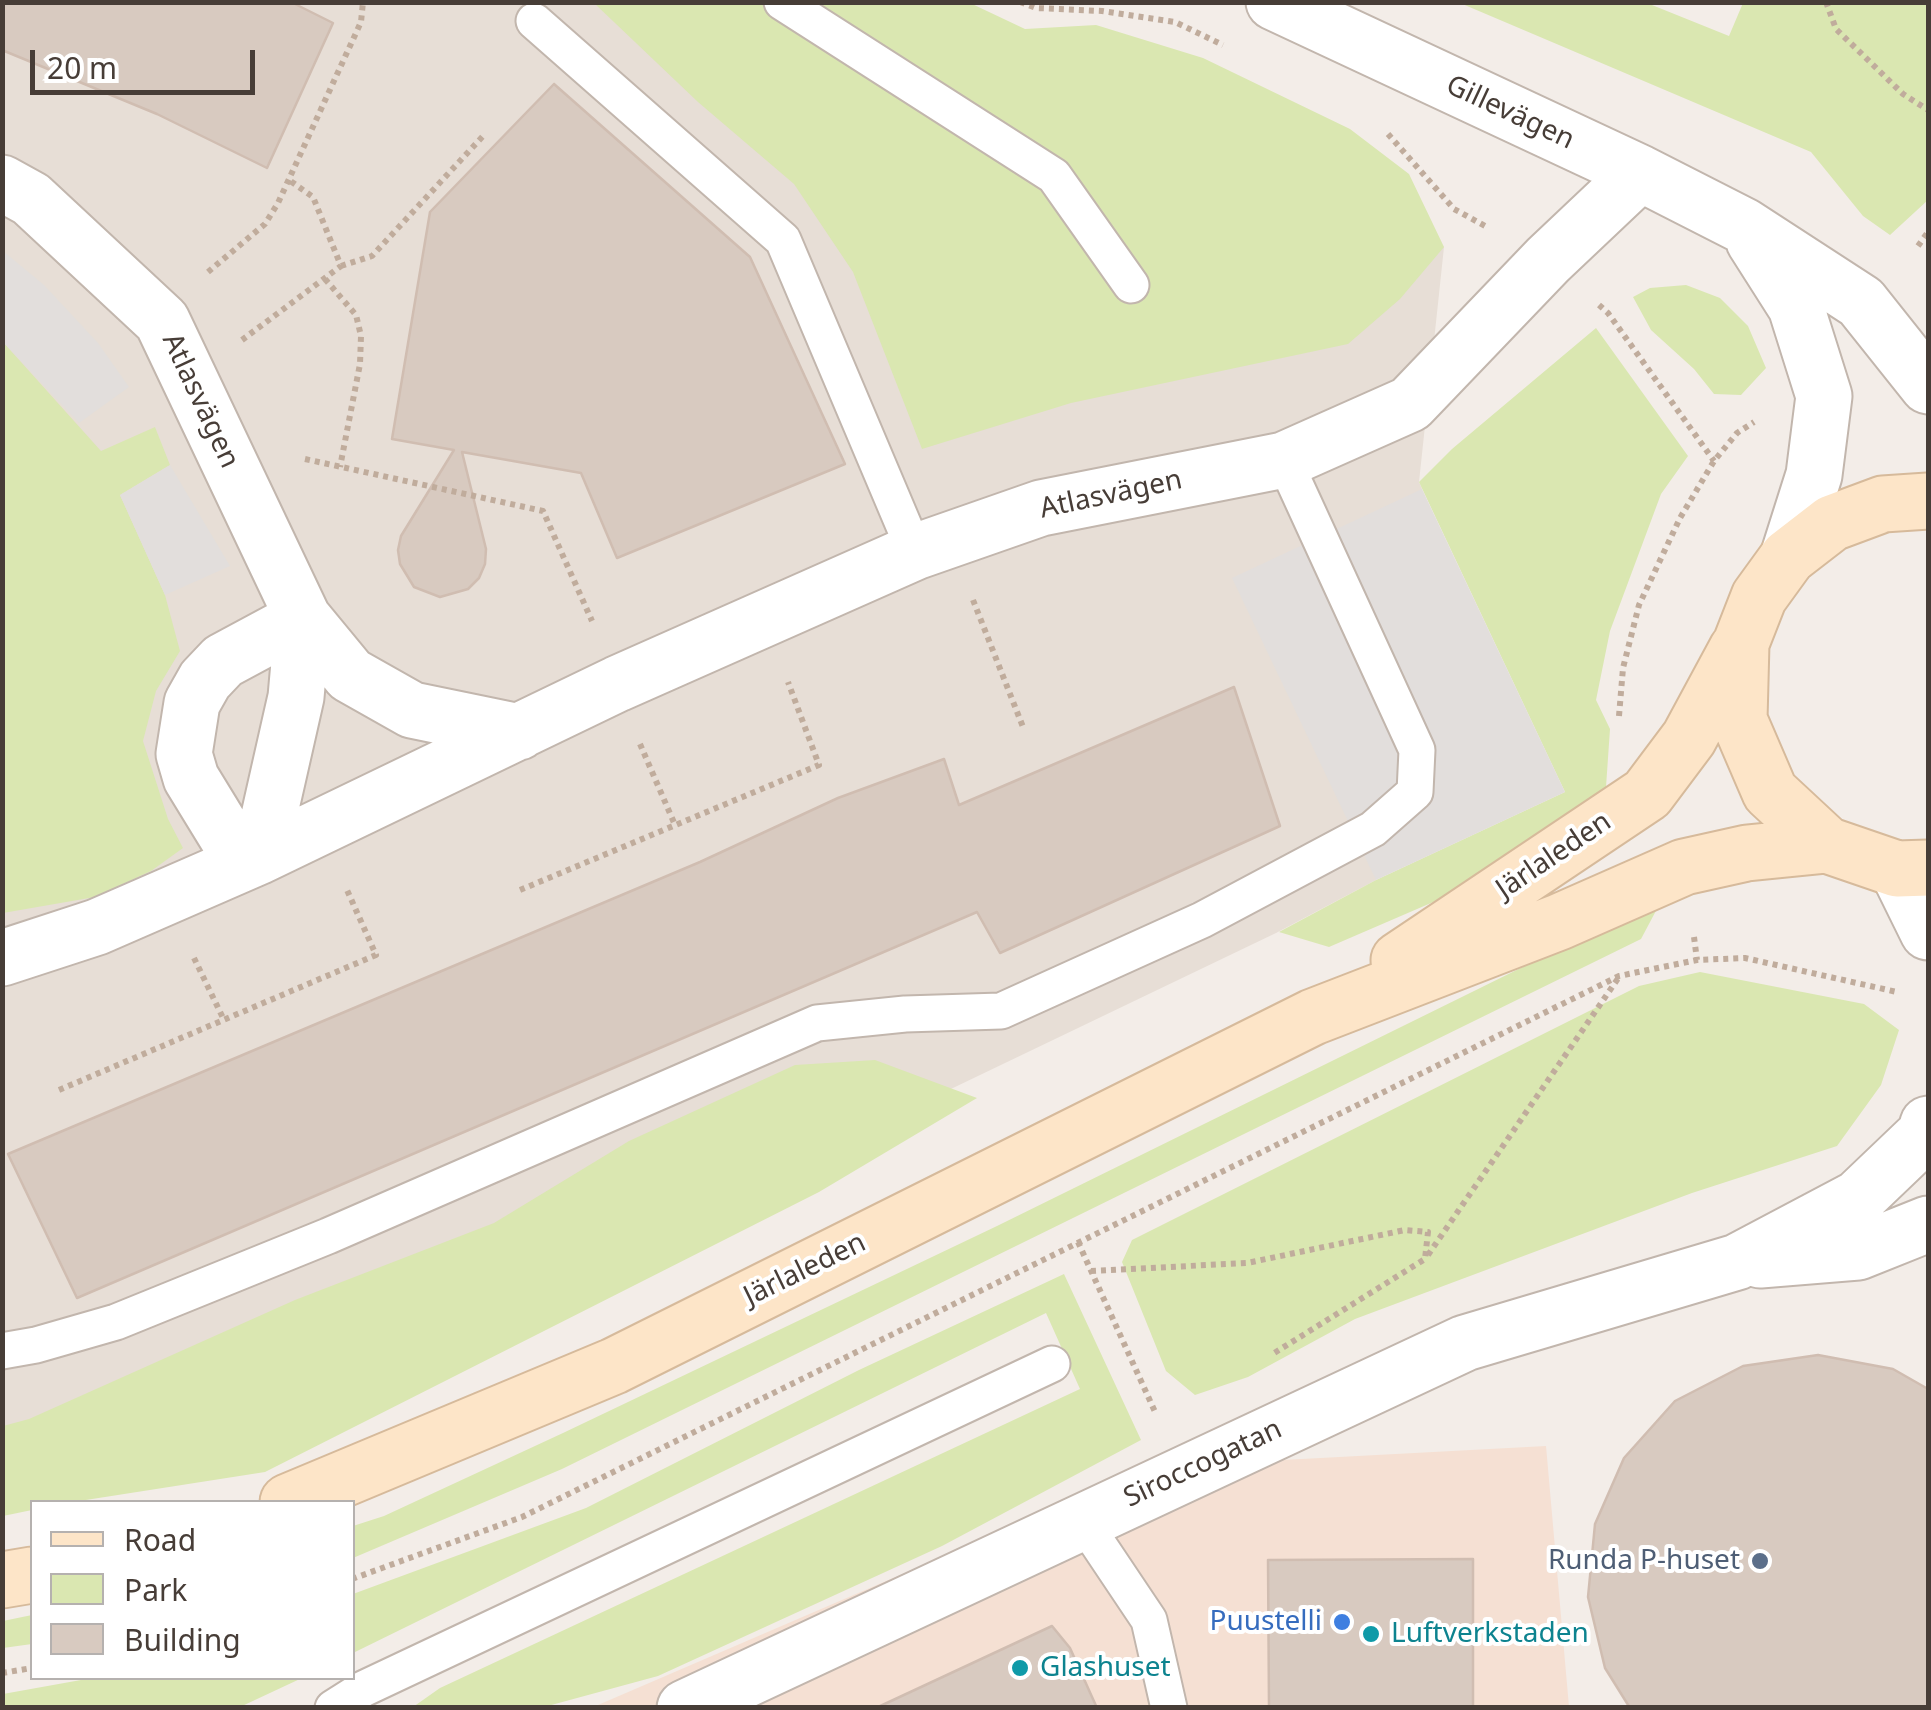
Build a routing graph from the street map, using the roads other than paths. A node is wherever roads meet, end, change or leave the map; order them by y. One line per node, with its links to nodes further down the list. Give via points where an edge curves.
1 (782, 2): 7 (lane, via 1054,176)
2 (1274, 2): 4 (street, Gillevägen)
3 (534, 22): 11 (lane, via 783,240)
4 (1640, 173): 6 (street, Gillevägen); 9 (street, Atlasvägen, via 1410,404)
5 (2, 182): 13 (street, Atlasvägen, via 31,198 162,321)
6 (1744, 226): 8 (street, Gillevägen, via 1861,302); 12 (street, via 1796,307 1824,396 1814,475)
7 (1132, 285)
8 (1928, 386)
9 (1284, 460): 11 (street, Atlasvägen, via 1041,508); 25 (lane, via 1416,750 1415,792 1373,828 1202,920 1001,1011 818,1023 151,1308)
10 (1928, 501): 12 (main road, via 1883,504 1832,523)
11 (915, 552): 15 (street, Atlasvägen)
12 (1788, 556): 14 (main road, via 1759,597)
13 (303, 618): 15 (street, Atlasvägen, via 350,676 412,710); 17 (street, via 296,697); 17 (street, via 223,661 192,703 184,754 192,778)
14 (1741, 643): 16 (main road, via 1739,720 1770,792); 21 (main road, Järlaleden, via 1689,738 1647,794)
15 (518, 732): 17 (street, Atlasvägen)
16 (1827, 846): 18 (main road); 21 (main road, Järlaleden, via 1684,867)
17 (252, 860): 20 (street, Atlasvägen, via 98,927)
18 (1913, 869): 19 (street)
19 (1928, 932)
20 (2, 958)
21 (1313, 1017): 27 (main road, Järlaleden, via 614,1366)
22 (1927, 1132): 24 (street, Siroccogatan, via 1858,1198)
23 (1928, 1224): 24 (street, Siroccogatan, via 1858,1252)
24 (1737, 1262): 28 (street, Siroccogatan, via 1465,1343)
25 (2, 1351)
26 (1052, 1364): 31 (lane, via 363,1688)
27 (293, 1500)
28 (1082, 1520): 32 (street, Siroccogatan); 33 (lane, via 1149,1620)
29 (30, 1575): 30 (main road)
30 (2, 1580)
31 (334, 1708)
32 (685, 1708)
33 (1170, 1708)

